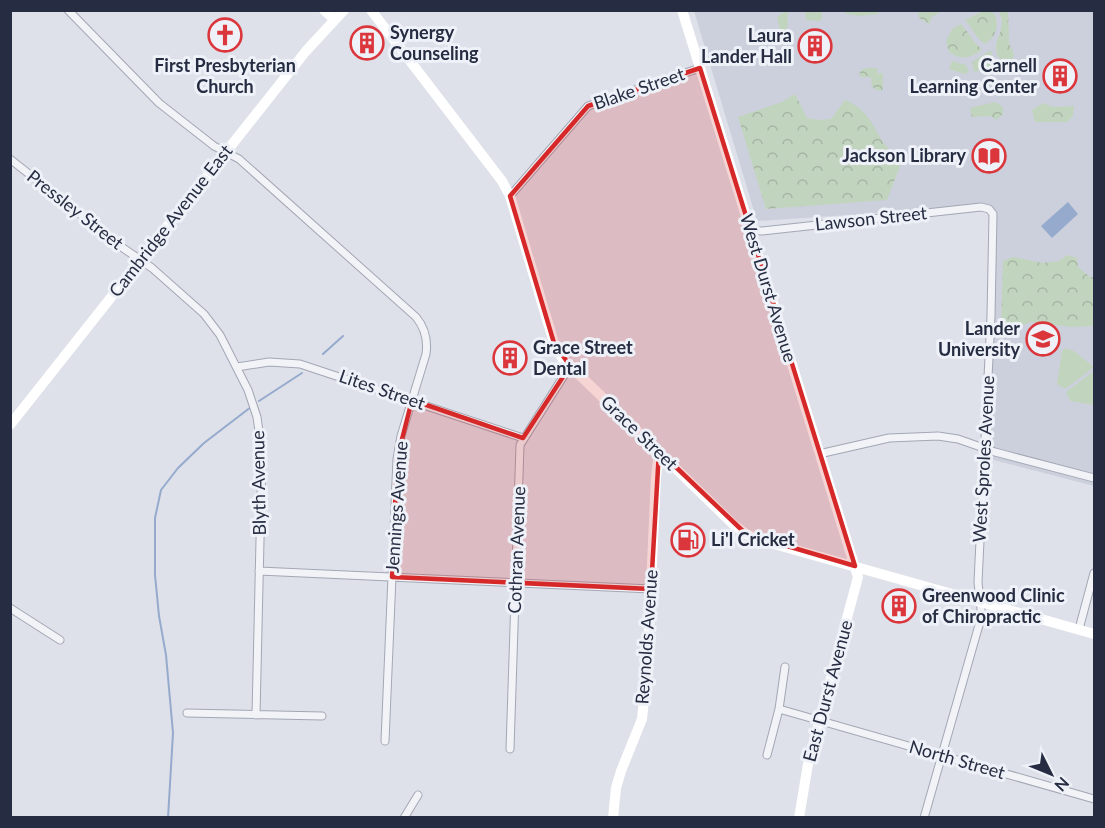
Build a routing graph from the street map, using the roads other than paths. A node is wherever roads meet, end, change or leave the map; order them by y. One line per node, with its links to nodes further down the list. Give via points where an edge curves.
1 (68, 10): 8 (street, Jennings Avenue, via 159,103)
2 (324, 10): 6 (main road)
3 (344, 10): 6 (main road, Cambridge Avenue East)
4 (371, 10): 10 (main road, Grace Street)
5 (682, 10): 7 (main road, West Durst Avenue)
6 (334, 19): 8 (main road, Cambridge Avenue East)
7 (700, 68): 10 (street, Blake Street, via 588,106); 12 (main road, West Durst Avenue)
8 (226, 152): 13 (main road, Cambridge Avenue East); 16 (street, Jennings Avenue, via 239,159 418,320 427,350)
9 (10, 159): 13 (street, Pressley Street)
10 (510, 196): 14 (main road, Grace Street, via 554,343)
11 (991, 210): 12 (street, Lawson Street, via 981,207); 20 (street, West Sproles Avenue, via 991,316)
12 (750, 230): 22 (main road, West Durst Avenue)
13 (140, 259): 15 (street, Blyth Avenue, via 204,314); 17 (main road, Cambridge Avenue East)
14 (570, 366): 19 (street, Cothran Avenue); 21 (main road, Grace Street)
15 (237, 367): 16 (street, Lites Street, via 269,362 300,364); 25 (street, Blyth Avenue, via 253,402 262,441)
16 (412, 400): 19 (street, Lites Street); 27 (street, Jennings Avenue, via 396,459)
17 (16, 409): 18 (main road, Cambridge Avenue East)
18 (10, 425)
19 (523, 438): 28 (street, Cothran Avenue)
20 (984, 447): 22 (street, via 949,437 904,436); 23 (street); 30 (street, West Sproles Avenue)
21 (659, 451): 24 (main road, Grace Street, via 746,534); 29 (main road, Reynolds Avenue)
22 (819, 454): 24 (main road, West Durst Avenue)
23 (1095, 478)
24 (855, 566): 30 (main road, Grace Street); 40 (main road, East Durst Avenue, via 856,586)
25 (259, 571): 27 (street); 38 (street, Blyth Avenue)
26 (1095, 573): 32 (street)
27 (392, 577): 28 (street); 41 (street, Jennings Avenue)
28 (516, 583): 29 (street); 42 (street, Cothran Avenue)
29 (651, 589): 48 (main road, Reynolds Avenue, via 642,719 621,771)
30 (979, 600): 32 (main road, Grace Street); 44 (street, West Sproles Avenue, via 981,618)
31 (10, 608): 34 (street)
32 (1078, 629): 33 (main road, Grace Street)
33 (1095, 634)
34 (60, 640)
35 (785, 667): 36 (street)
36 (779, 709): 40 (street, North Street); 43 (street)
37 (187, 713): 38 (street)
38 (256, 715): 39 (street)
39 (321, 716)
40 (819, 720): 44 (street, North Street); 49 (main road, East Durst Avenue)
41 (385, 741)
42 (510, 749)
43 (767, 755)
44 (943, 756): 46 (street, North Street); 50 (street, West Sproles Avenue)
45 (418, 795): 47 (street)
46 (1095, 799)
47 (404, 818)
48 (612, 818)
49 (799, 818)
50 (924, 818)

